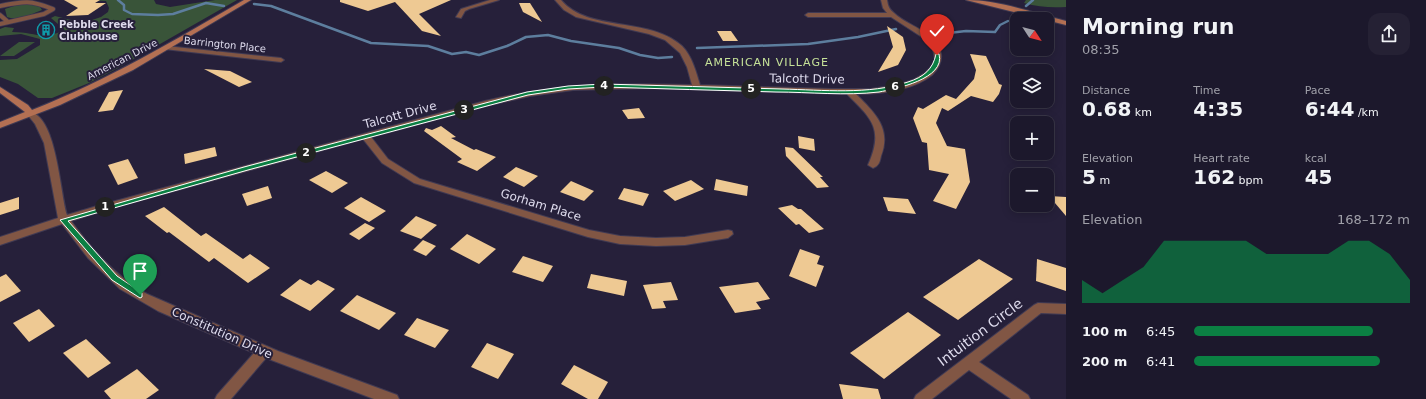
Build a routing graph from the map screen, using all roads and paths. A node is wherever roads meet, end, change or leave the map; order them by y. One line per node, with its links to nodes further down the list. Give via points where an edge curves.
1 (248, 0): 14 (street, American Drive)
2 (496, 0): 10 (street, via 467,8)
3 (558, 0): 16 (street, via 565,9 580,16 651,32 672,42 687,58)
4 (884, 0): 9 (street, Talcott Drive, via 885,7)
5 (969, 0): 12 (street)
6 (0, 6): 11 (lane, via 28,0 39,1 53,9 44,14)
7 (0, 15): 11 (lane)
8 (808, 15): 9 (street)
9 (892, 15): 18 (street, Talcott Drive, via 928,39 937,55 935,66 924,77 910,83 878,90)
10 (459, 17)
11 (7, 22): 13 (lane)
12 (1066, 23)
13 (0, 24)
14 (166, 48): 15 (street, Barrington Place); 19 (street, American Drive, via 116,75)
15 (281, 60)
16 (697, 88): 18 (street, Talcott Drive); 21 (street, Talcott Drive, via 603,86 540,91)
17 (0, 90): 19 (street, Constitution Drive)
18 (849, 92): 22 (street, via 872,116 880,134 881,142)
19 (31, 114): 20 (street, American Drive); 23 (street, Constitution Drive, via 41,124 52,157)
20 (0, 125)
21 (366, 137): 23 (street, Talcott Drive); 24 (street, Gorham Place, via 385,161 417,181 594,234 620,240 672,242)
22 (873, 165)
23 (63, 220): 25 (street, Talcott Drive); 27 (street, Constitution Drive, via 125,286 178,314)
24 (728, 234)
25 (0, 241)
26 (1066, 309): 28 (street, Intuition Circle, via 1038,308)
27 (263, 352): 29 (street); 30 (street, Constitution Drive)
28 (968, 362): 31 (street, Intuition Circle); 32 (street)
29 (222, 399)
30 (392, 399)
31 (920, 399)
32 (1023, 399)

